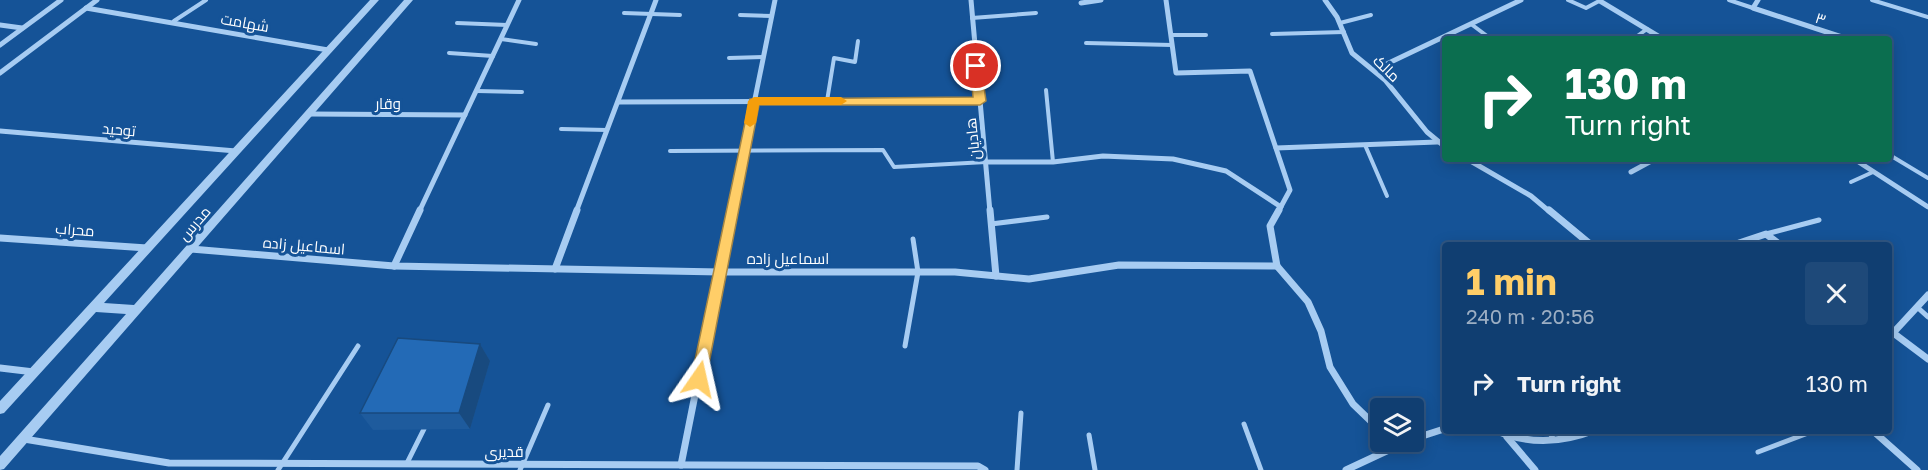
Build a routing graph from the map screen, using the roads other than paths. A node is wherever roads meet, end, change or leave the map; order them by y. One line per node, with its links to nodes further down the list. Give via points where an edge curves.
1 (61, 0): 37 (street)
2 (97, 0): 20 (street)
3 (206, 0): 31 (lane)
4 (375, 0): 55 (street, مدرس)
5 (409, 0): 69 (street, مدرس)
6 (519, 0): 36 (street)
7 (656, 0): 27 (street)
8 (775, 0): 28 (street)
9 (971, 0): 30 (street, هادیان)
10 (1101, 0): 19 (street)
11 (1166, 0): 40 (street)
12 (1325, 0): 32 (street, مالک)
13 (1521, 0): 34 (street)
14 (1568, 0): 15 (lane, via 1586,8)
15 (1600, 0): 38 (street)
16 (1729, 0): 21 (lane)
17 (1758, 0): 21 (street)
18 (1872, 0): 29 (lane)
19 (1081, 3)
20 (86, 8): 31 (street, شهامت); 61 (street)
21 (1753, 8): 47 (street, ۳)
22 (624, 13): 27 (lane)
23 (1036, 13): 30 (lane)
24 (680, 15): 27 (lane)
25 (740, 15): 28 (lane)
26 (1371, 15): 32 (lane)
27 (650, 16): 68 (street)
28 (772, 16): 58 (street)
29 (1928, 17)
30 (972, 18): 67 (street, هادیان)
31 (174, 21): 55 (street, شهامت)
32 (1340, 22): 39 (street, مالک)
33 (458, 23): 36 (lane)
34 (1471, 24): 43 (street); 44 (lane)
35 (0, 25): 37 (street)
36 (507, 26): 49 (street)
37 (22, 28): 53 (street)
38 (1647, 29): 45 (lane); 46 (street)
39 (1344, 32): 41 (lane); 60 (street, مالک, via 1351,52)
40 (1171, 34): 42 (lane); 54 (street)
41 (1272, 34)
42 (1206, 35)
43 (1447, 36)
44 (1487, 36)
45 (1637, 36)
46 (1658, 36)
47 (1839, 36)
48 (1442, 38): 60 (street)
49 (501, 39): 52 (lane); 57 (street)
50 (858, 41): 66 (lane, via 855,62 834,58)
51 (1086, 43): 54 (lane)
52 (536, 44)
53 (0, 45)
54 (1172, 45): 77 (street, via 1176,73 1250,71)
55 (328, 50): 78 (street, مدرس)
56 (449, 53): 57 (lane)
57 (493, 56): 63 (street)
58 (763, 57): 59 (lane); 65 (street)
59 (729, 58)
60 (1374, 70): 74 (street, مالک)
61 (0, 73)
62 (1046, 90): 83 (lane)
63 (477, 91): 64 (lane); 70 (street)
64 (522, 93)
65 (754, 101): 66 (street); 68 (street); 80 (street)
66 (827, 101): 67 (street)
67 (980, 101): 82 (street, هادیان)
68 (618, 102): 72 (street)
69 (310, 114): 70 (street, وقار); 104 (street, مدرس)
70 (465, 115): 105 (street)
71 (561, 129): 72 (lane)
72 (607, 130): 107 (street)
73 (0, 131): 78 (street, توحید)
74 (1437, 141): 75 (street); 76 (street, مالک)
75 (1365, 144): 77 (street); 91 (lane)
76 (1442, 145)
77 (1276, 148): 92 (street, via 1290,190)
78 (236, 151): 103 (street, مدرس)
79 (670, 151): 80 (lane)
80 (744, 151): 82 (lane, via 883,150 894,167); 108 (street)
81 (1892, 156): 89 (lane)
82 (987, 162): 83 (street); 96 (street, هادیان)
83 (1053, 162): 92 (street, via 1103,156 1173,159 1226,171)
84 (1472, 162): 100 (street, via 1531,196)
85 (1649, 162): 87 (street)
86 (1859, 162): 88 (street)
87 (1631, 172)
88 (1874, 172): 90 (lane); 93 (street)
89 (1928, 178)
90 (1851, 182)
91 (1387, 196)
92 (1281, 207): 106 (street, via 1270,226)
93 (1928, 207)
94 (1047, 217): 96 (lane)
95 (1819, 220): 97 (lane)
96 (991, 224): 110 (street, هادیان)
97 (1766, 234): 101 (street); 102 (street)
98 (0, 238): 103 (street, محراب)
99 (913, 239): 109 (lane)
100 (1588, 242)
101 (1742, 242)
102 (1776, 242)
103 (147, 248): 112 (street, مدرس)
104 (191, 249): 105 (street, اسماعیل زاده); 114 (street, مدرس)
105 (394, 266): 107 (street, اسماعیل زاده)
106 (1276, 266): 110 (street, اسماعیل زاده, via 1119,265 1029,279); 126 (street, via 1308,302 1321,331 1330,367 1353,404)
107 (555, 269): 108 (street, اسماعیل زاده)
108 (720, 272): 109 (street, اسماعیل زاده); 145 (street)
109 (918, 272): 110 (street, اسماعیل زاده); 119 (lane)
110 (996, 276)
111 (1928, 295): 113 (street)
112 (93, 307): 114 (street); 122 (street, مدرس)
113 (1917, 307): 115 (lane); 116 (street)
114 (137, 310): 138 (street, مدرس)
115 (1928, 317)
116 (1892, 330)
117 (1892, 332): 120 (street)
118 (358, 346): 142 (lane)
119 (905, 346)
120 (1928, 360)
121 (0, 368): 122 (street)
122 (34, 372): 124 (street, مدرس)
123 (548, 405): 148 (lane)
124 (0, 409)
125 (1021, 413): 154 (lane)
126 (1370, 420)
127 (1244, 424): 156 (lane)
128 (424, 429): 143 (lane)
129 (1442, 430): 136 (street)
130 (1502, 434): 137 (street)
131 (1551, 434): 139 (lane)
132 (1582, 434): 139 (street)
133 (1805, 434): 141 (lane)
134 (1876, 434): 158 (street)
135 (1089, 435): 155 (lane)
136 (1424, 435)
137 (1507, 437): 139 (street); 157 (street)
138 (23, 439): 144 (street, مدرس); 146 (street, قدیری)
139 (1556, 442)
140 (1378, 452): 151 (street)
141 (1758, 452)
142 (283, 463): 143 (street, قدیری); 146 (street, قدیری); 152 (lane)
143 (407, 464): 147 (street, قدیری)
144 (0, 465)
145 (681, 465): 148 (street, قدیری); 149 (street, قدیری)
146 (167, 467)
147 (440, 467): 148 (street, قدیری)
148 (521, 467)
149 (715, 468): 150 (street, قدیری)
150 (845, 468): 153 (street, قدیری, via 978,466)
151 (1350, 469)
152 (279, 470)
153 (984, 470)
154 (1017, 470)
155 (1095, 470)
156 (1261, 470)
157 (1535, 470)
158 (1917, 470)

